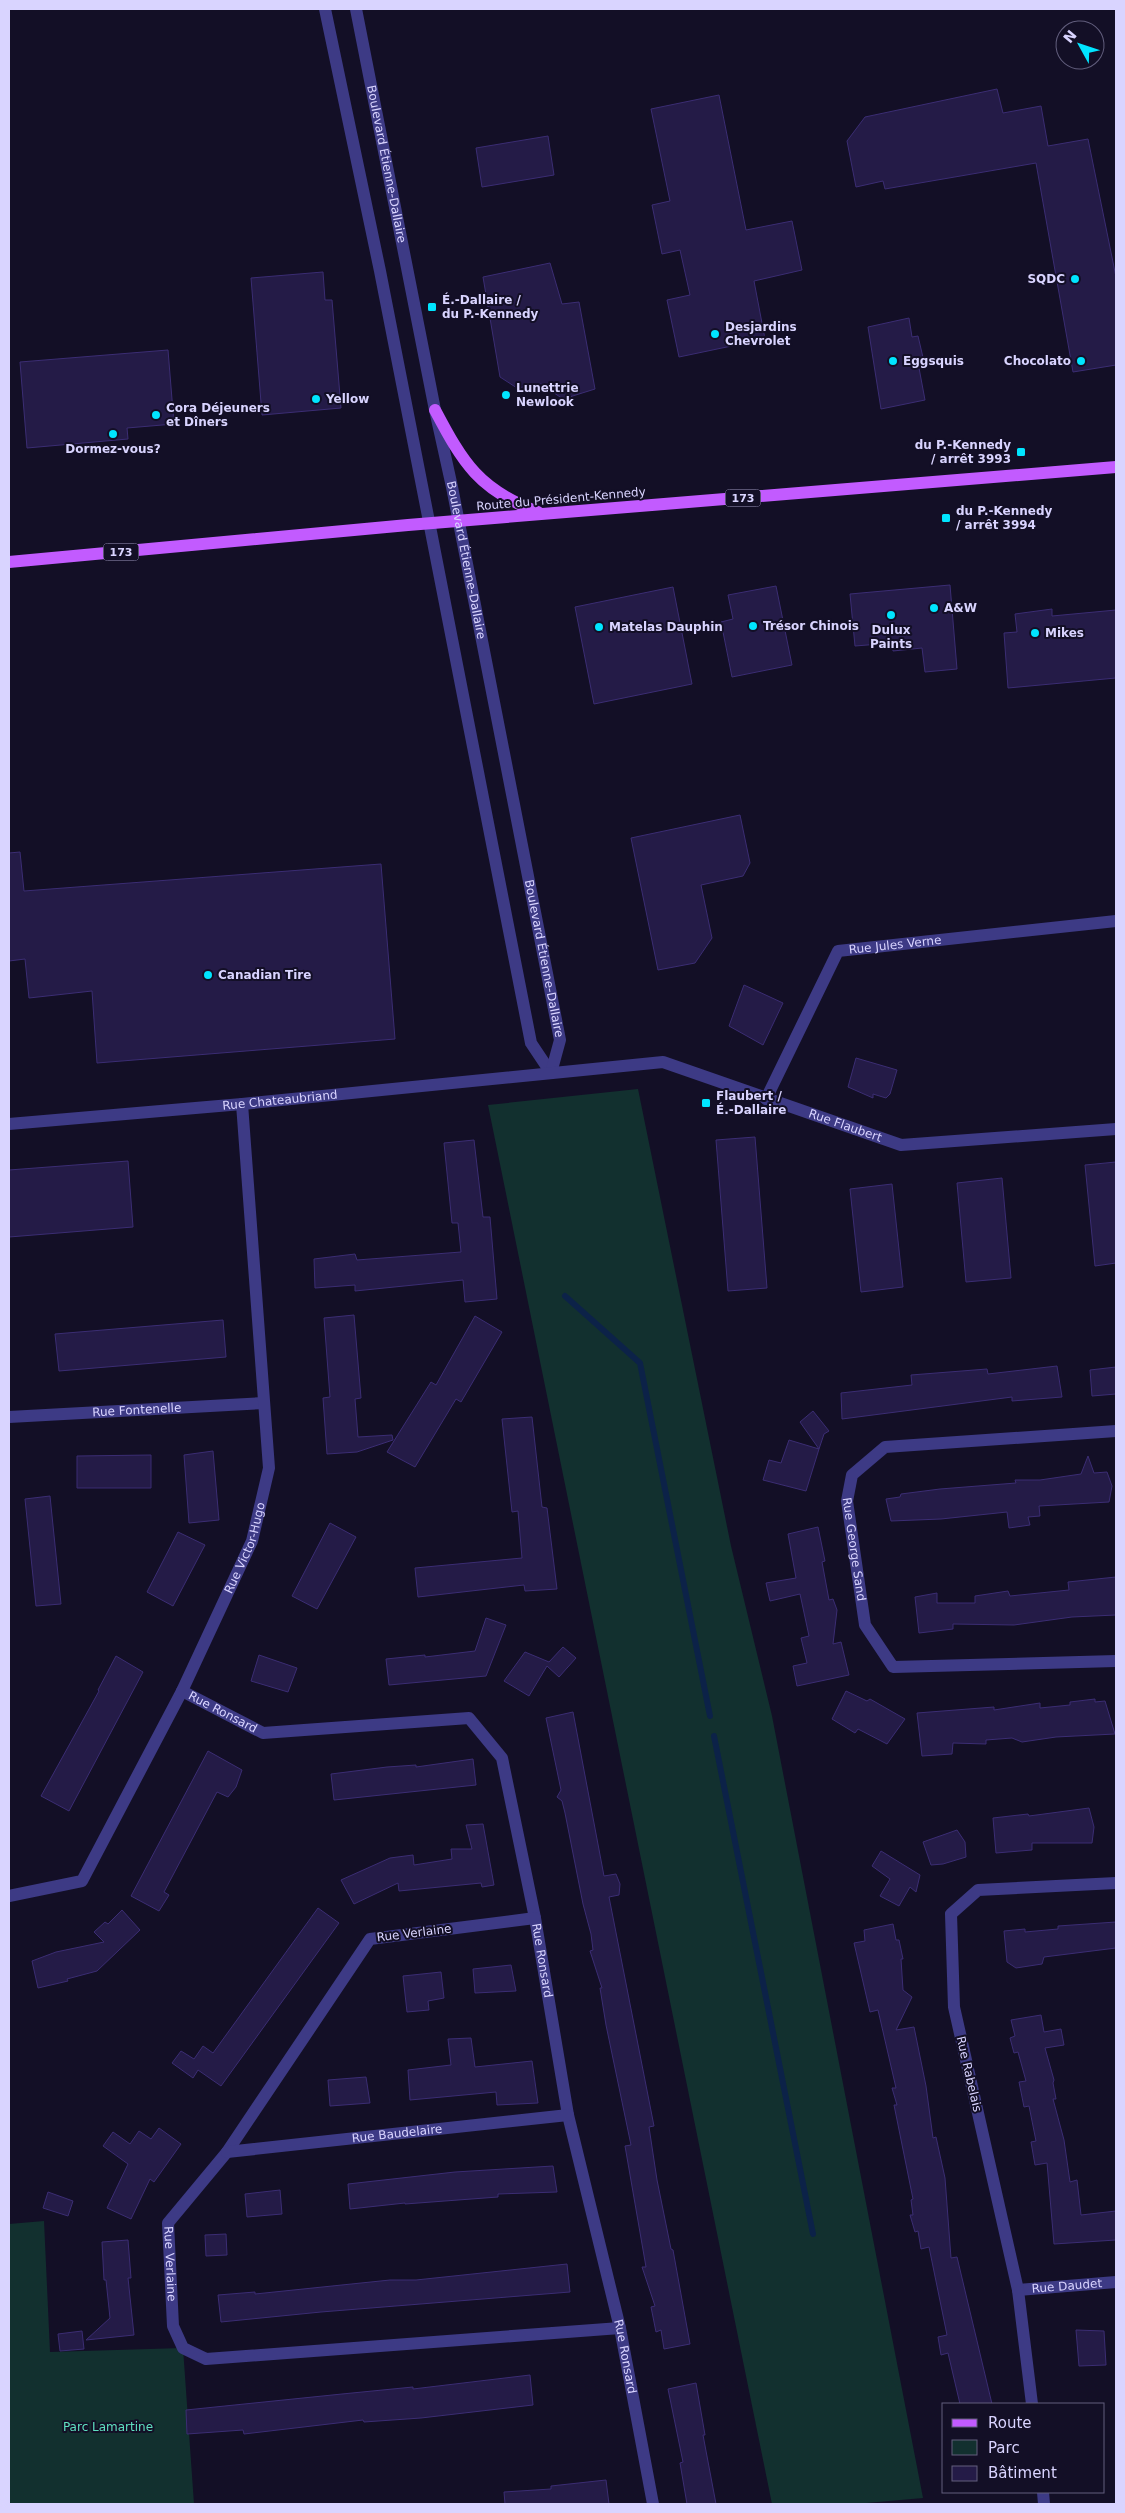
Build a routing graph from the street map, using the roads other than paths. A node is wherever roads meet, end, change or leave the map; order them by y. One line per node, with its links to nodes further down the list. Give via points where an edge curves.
1 (325, 9): 7 (street)
2 (356, 9): 3 (street, Boulevard Étienne-Dallaire)
3 (435, 410): 5 (main road, via 458,453 482,481 516,504); 6 (street, Boulevard Étienne-Dallaire)
4 (1116, 467): 5 (main road, Route du Président-Kennedy / 173)
5 (542, 514): 6 (main road, Route du Président-Kennedy / 173)
6 (458, 521): 7 (main road, Route du Président-Kennedy / 173); 10 (street, Boulevard Étienne-Dallaire, via 560,1040)
7 (430, 523): 8 (main road, Route du Président-Kennedy / 173); 10 (street, via 531,1043)
8 (9, 562)
9 (1116, 921): 11 (street, Rue Jules Verne, via 838,951)
10 (551, 1073): 11 (street, Rue Flaubert, via 663,1062); 12 (street, Rue Chateaubriand)
11 (766, 1099): 14 (street, Rue Flaubert, via 901,1145)
12 (242, 1104): 13 (street, Rue Chateaubriand); 15 (street, Rue Victor-Hugo)
13 (9, 1124)
14 (1116, 1129)
15 (263, 1403): 16 (street, Rue Fontenelle); 19 (street, Rue Victor-Hugo, via 269,1468 252,1542)
16 (9, 1417)
17 (1116, 1431): 18 (street, Rue George Sand, via 885,1447 852,1474 846,1500 865,1625 893,1667)
18 (1116, 1661)
19 (182, 1692): 21 (street, Rue Victor-Hugo, via 82,1881); 22 (street, Rue Ronsard, via 263,1733 469,1718 502,1758)
20 (1116, 1883): 26 (street, Rue Rabelais, via 978,1890 952,1914 954,2007)
21 (9, 1896)
22 (535, 1918): 23 (street, Rue Ronsard); 24 (street, Rue Verlaine, via 370,1939)
23 (568, 2115): 24 (street, Rue Baudelaire); 27 (street, Rue Ronsard)
24 (227, 2152): 27 (street, Rue Verlaine, via 168,2223 173,2326 183,2348 206,2360)
25 (1116, 2282): 26 (street, Rue Daudet)
26 (1018, 2290): 28 (street, Rue Rabelais)
27 (620, 2328): 29 (street, Rue Ronsard)
28 (1032, 2403)
29 (653, 2504)

